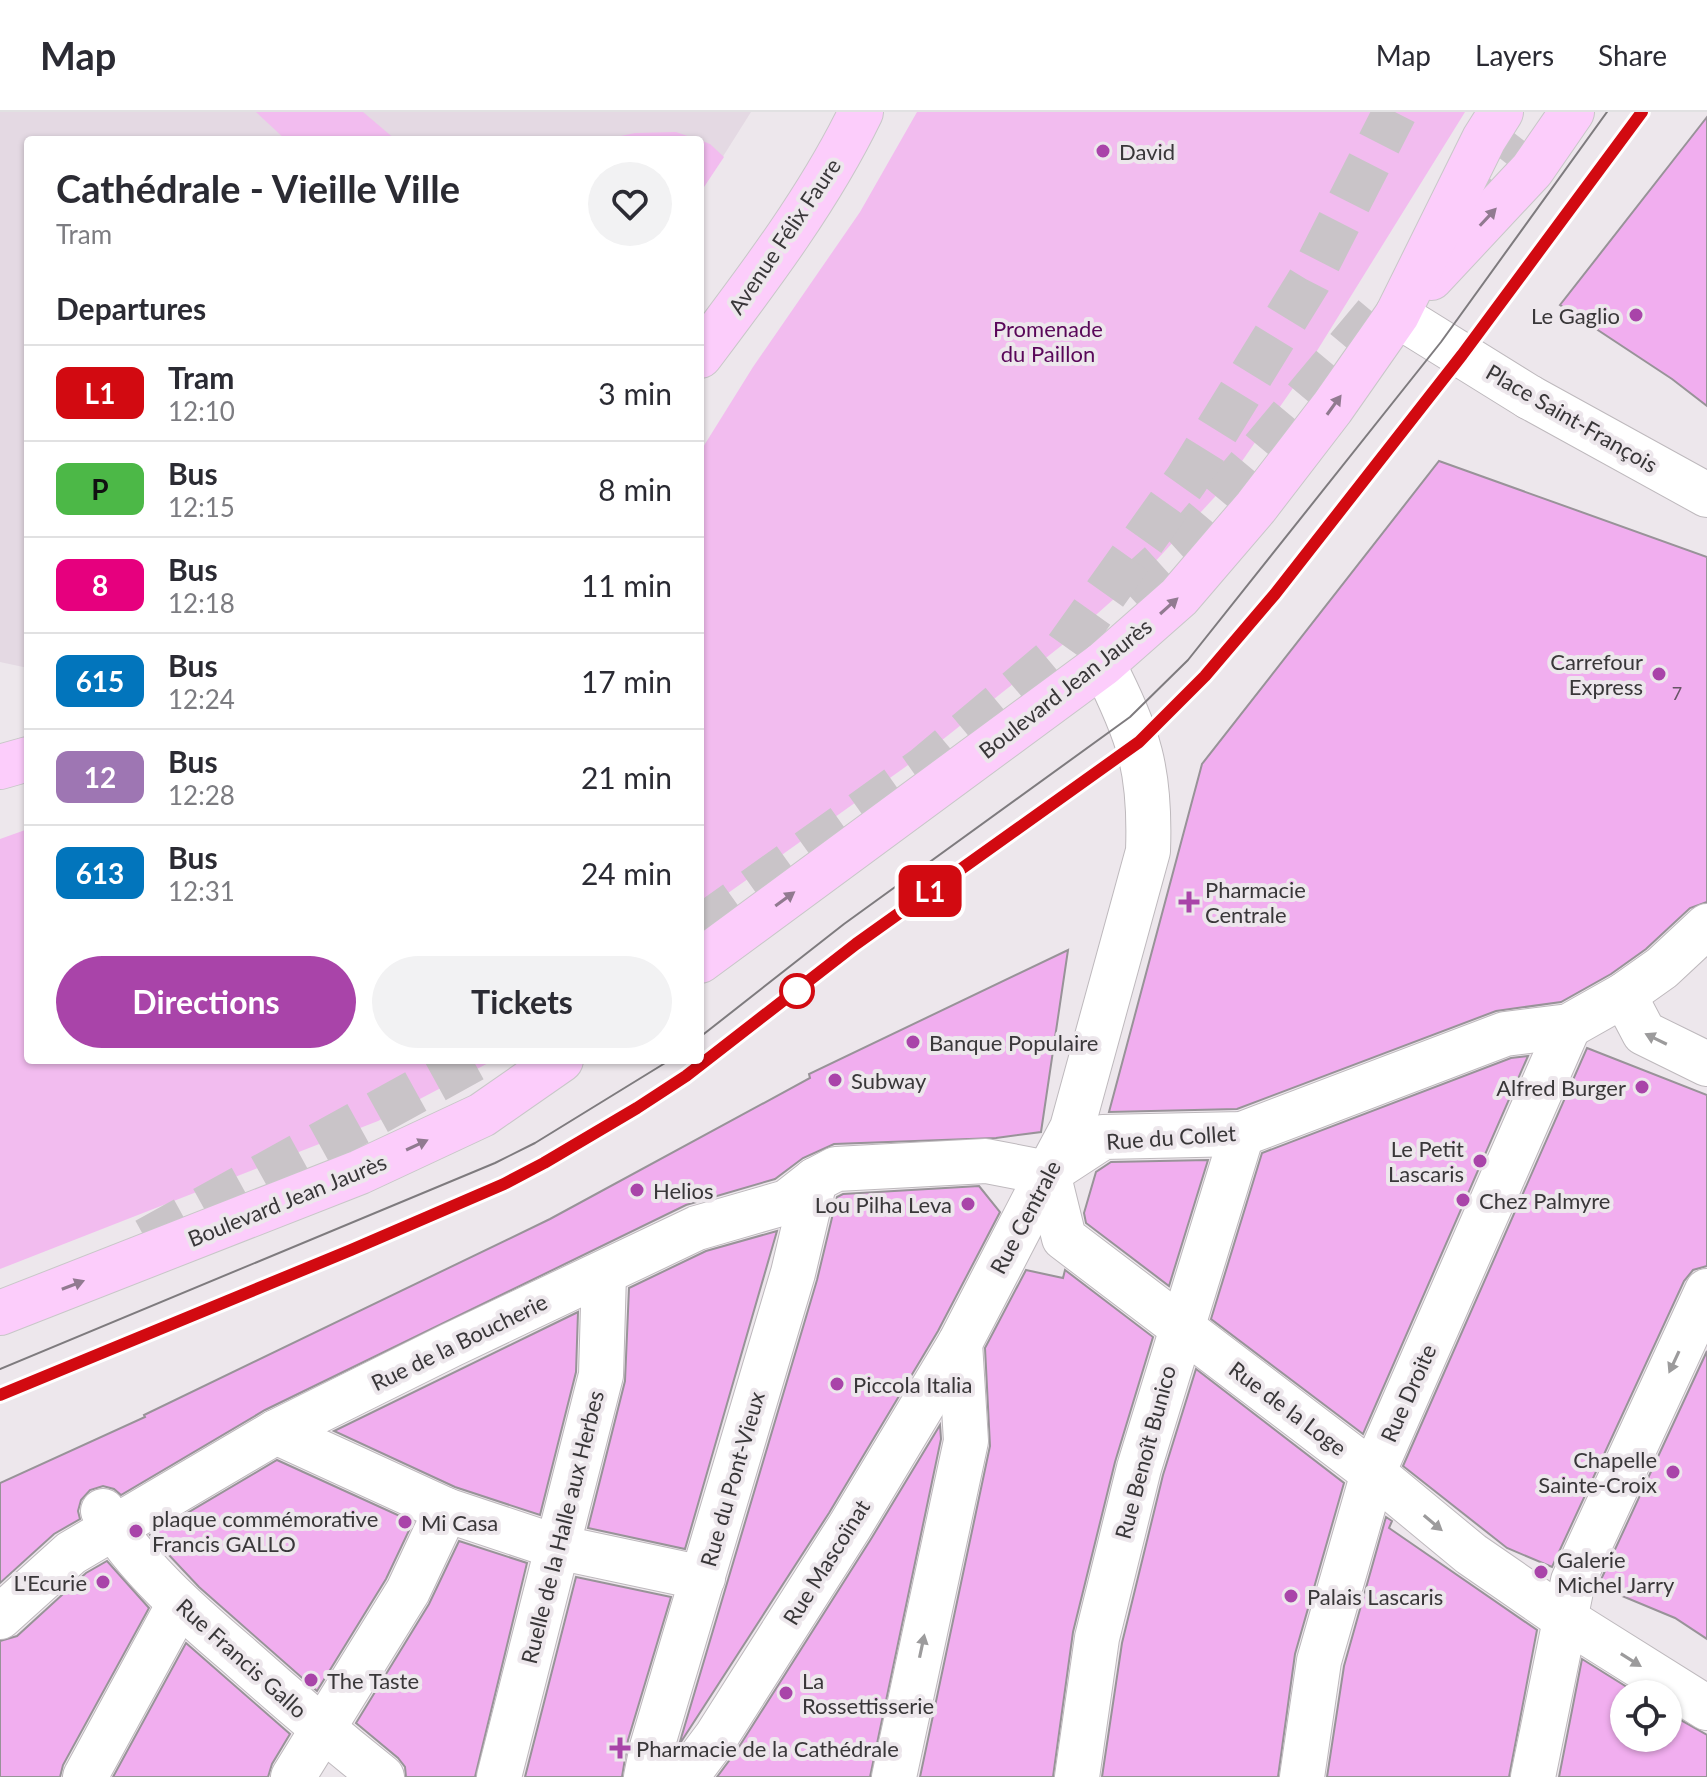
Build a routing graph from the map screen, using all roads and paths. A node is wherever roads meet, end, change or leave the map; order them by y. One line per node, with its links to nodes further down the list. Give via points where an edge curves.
1 (861, 112): 5 (main road, Avenue Félix Faure, via 845,146 757,281)
2 (1572, 112): 4 (main road, Boulevard Jean Jaurès, one-way to 2, via 1532,170)
3 (1517, 120): 4 (main road, Boulevard Jean Jaurès, via 1484,139)
4 (1397, 315): 6 (street, Place Saint-François, via 1529,397); 7 (main road, Boulevard Jean Jaurès, one-way to 4, via 1179,597 1256,507)
5 (704, 351)
6 (1707, 495)
7 (1103, 664): 11 (main road, Boulevard Jean Jaurès, one-way to 7); 17 (street, Rue Centrale, via 1139,742 1149,800 1148,851 1072,1128)
8 (24, 760): 9 (main road)
9 (0, 767)
10 (1707, 926): 12 (street)
11 (704, 958)
12 (1624, 995): 13 (street); 15 (street, one-way to 12, via 1644,1033)
13 (1569, 1026): 16 (street, Rue du Collet, via 1505,1034); 25 (street, Rue Droite)
14 (555, 1064): 21 (main road, Boulevard Jean Jaurès, one-way to 14, via 360,1172 482,1115)
15 (1707, 1064)
16 (1242, 1134): 17 (street, Rue du Collet, via 1103,1137); 22 (street, Rue Benoît Bunico)
17 (1048, 1173): 18 (street, via 986,1161 836,1169); 22 (street, Rue de la Loge, via 1064,1238); 23 (street, Rue Centrale)
18 (815, 1180): 19 (street, Rue de la Boucherie, via 787,1202 697,1228); 29 (street, Rue du Pont-Vieux, via 793,1273)
19 (604, 1274): 24 (street, Rue de la Boucherie); 28 (street, Ruelle de la Halle aux Herbes, via 601,1375)
20 (1707, 1291): 32 (street, one-way to 32, via 1573,1581)
21 (0, 1313)
22 (1181, 1326): 25 (street, Rue de la Loge); 42 (street, Rue Benoît Bunico, via 1097,1638)
23 (960, 1343): 40 (street, Rue Mascoïnat, via 833,1552); 41 (street, one-way to 23, via 966,1441)
24 (276, 1432): 26 (street); 27 (street, Rue de la Boucherie)
25 (1373, 1473): 32 (street, Rue de la Loge, one-way to 32, via 1471,1554); 43 (street, Rue Droite, via 1319,1661)
26 (446, 1510): 28 (street); 34 (street, via 408,1591)
27 (108, 1520): 30 (street, Rue Francis Gallo); 31 (street, Rue de la Boucherie)
28 (557, 1547): 29 (street); 38 (street, Ruelle de la Halle aux Herbes)
29 (703, 1578): 39 (street, Rue du Pont-Vieux)
30 (179, 1604): 34 (street, Rue Francis Gallo); 35 (street)
31 (0, 1617)
32 (1565, 1619): 33 (street, Rue de la Loge, one-way to 33); 44 (street)
33 (1707, 1708)
34 (321, 1728): 36 (street); 37 (street, Rue Francis Gallo)
35 (85, 1777)
36 (293, 1777)
37 (382, 1777)
38 (499, 1777)
39 (646, 1777)
40 (686, 1777)
41 (894, 1777)
42 (1077, 1777)
43 (1302, 1777)
44 (1533, 1777)

